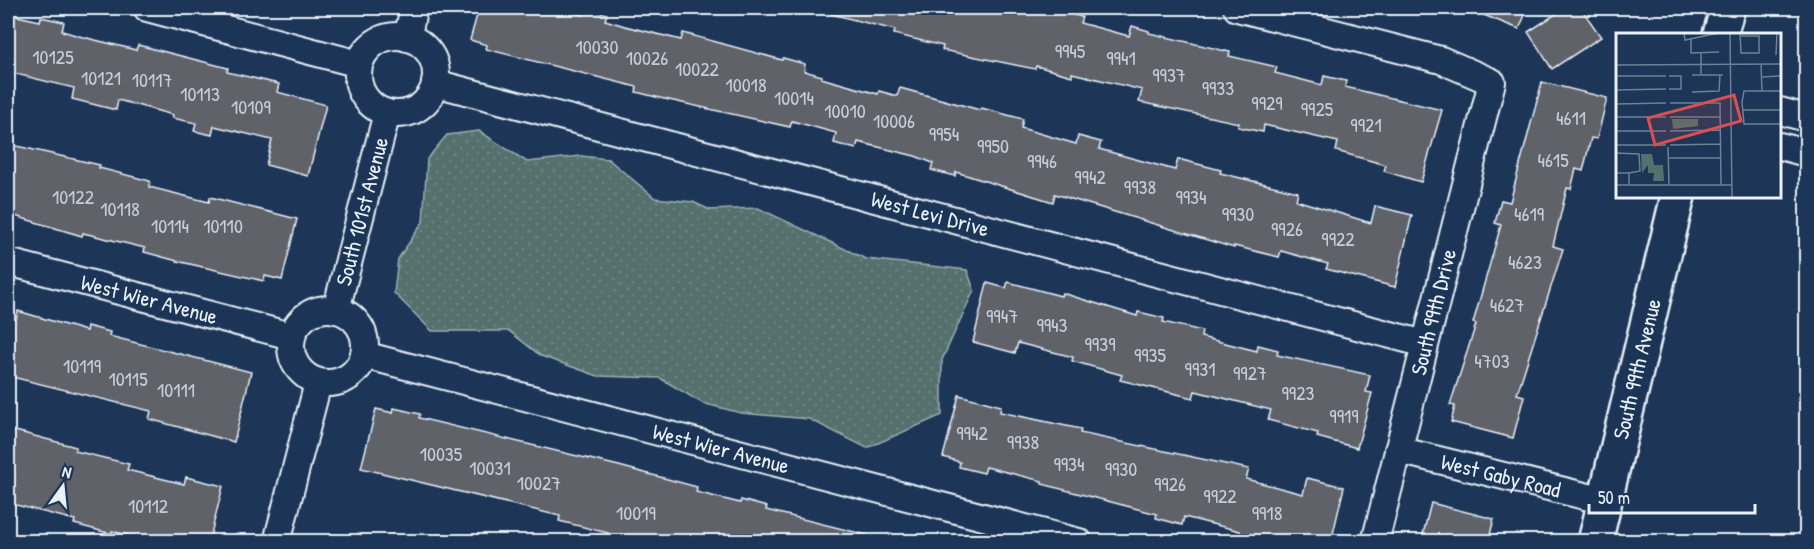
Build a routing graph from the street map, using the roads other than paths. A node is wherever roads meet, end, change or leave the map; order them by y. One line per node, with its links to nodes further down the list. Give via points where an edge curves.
1 (147, 8): 7 (street)
2 (414, 8): 6 (street)
3 (1237, 8): 18 (street, South 99th Drive, via 1441,60 1491,82)
4 (1728, 8): 5 (main road)
5 (1720, 33)
6 (407, 38): 7 (street, via 382,39 368,49); 8 (street, via 418,42 433,60)
7 (359, 64): 10 (street, via 360,88 375,108)
8 (435, 84): 10 (street, via 430,95 411,111); 18 (street, West Levi Drive)
9 (1781, 112): 11 (street)
10 (387, 113): 16 (street, South 101st Avenue)
11 (1806, 118)
12 (1781, 147): 13 (street)
13 (1806, 153)
14 (1678, 198): 22 (main road, South 99th Avenue)
15 (8, 262): 17 (street, West Wier Avenue)
16 (336, 310): 17 (street, via 314,311 304,317); 19 (street, via 346,313 360,327)
17 (291, 336): 20 (street, via 292,360 307,378)
18 (1425, 344): 21 (street, South 99th Drive)
19 (364, 355): 20 (street, via 361,365 347,379); 24 (street, West Wier Avenue)
20 (318, 383): 23 (street)
21 (1398, 450): 22 (street, West Gaby Road); 25 (street, South 99th Drive)
22 (1605, 501): 26 (main road, South 99th Avenue)
23 (277, 542)
24 (1079, 542)
25 (1375, 542)
26 (1595, 542)

